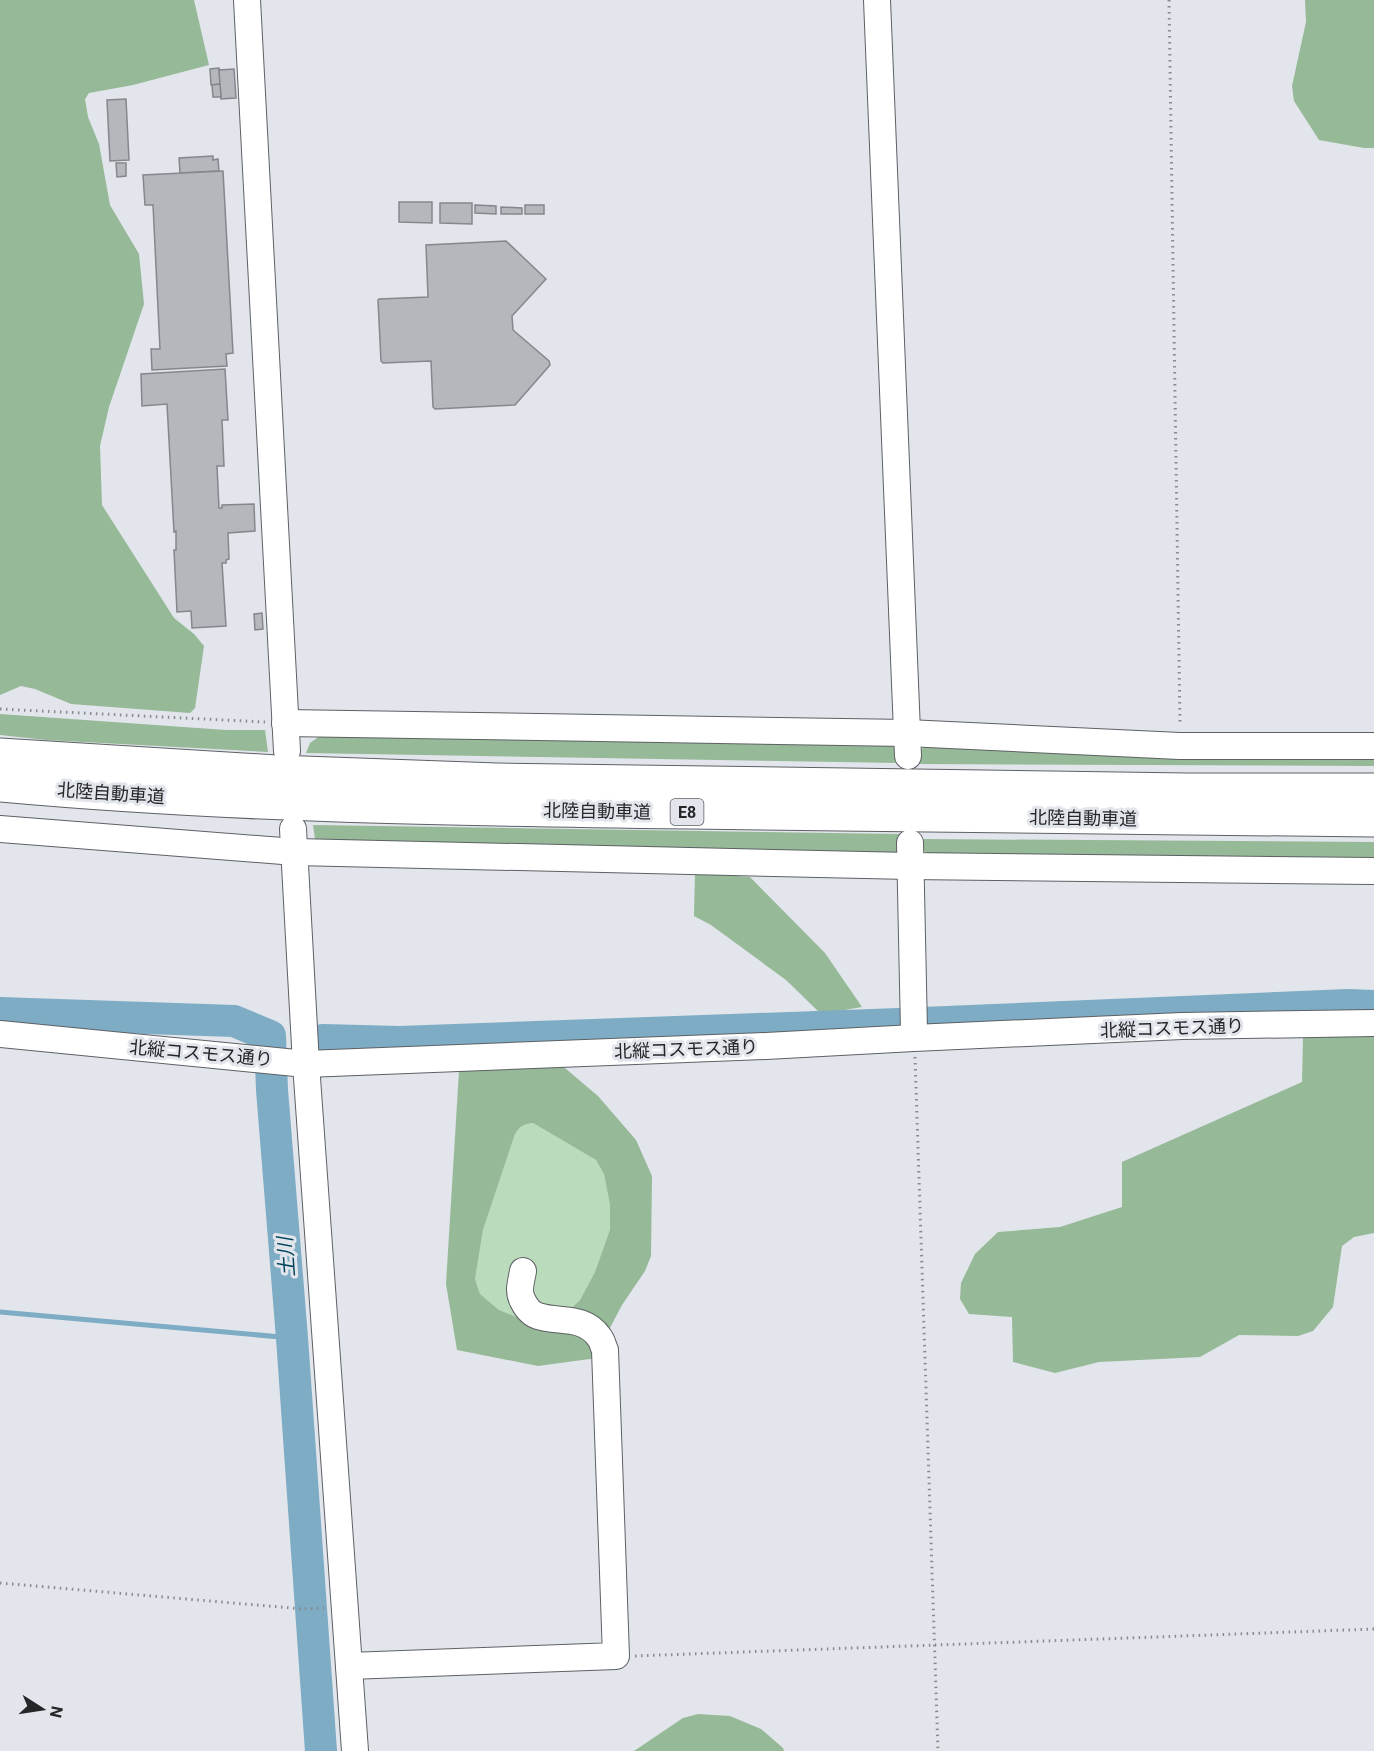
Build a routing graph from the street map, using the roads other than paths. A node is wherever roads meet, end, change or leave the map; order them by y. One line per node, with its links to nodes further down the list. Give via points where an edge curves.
1 (246, 0): 3 (street)
2 (877, 0): 4 (street)
3 (285, 723): 4 (street); 6 (street)
4 (907, 744): 5 (street)
5 (1374, 746)
6 (287, 751)
7 (0, 755): 9 (highway, 北陸自動車道 / E8, via 276,772 497,780)
8 (0, 785): 10 (highway, 北陸自動車道 / E8, via 165,797 499,810)
9 (1374, 790)
10 (1374, 820)
11 (0, 829): 12 (street)
12 (294, 841): 13 (street); 18 (street)
13 (910, 854): 14 (street); 16 (street)
14 (1374, 871)
15 (1374, 1023): 16 (street, 北縦コスモス通り)
16 (914, 1028): 18 (street, 北縦コスモス通り, via 766,1046)
17 (0, 1034): 18 (street, 北縦コスモス通り)
18 (301, 1063): 20 (street)
19 (523, 1271): 20 (street, via 520,1290 530,1312 586,1326 599,1336 605,1350 616,1656)
20 (349, 1666): 21 (street)
21 (355, 1751)

